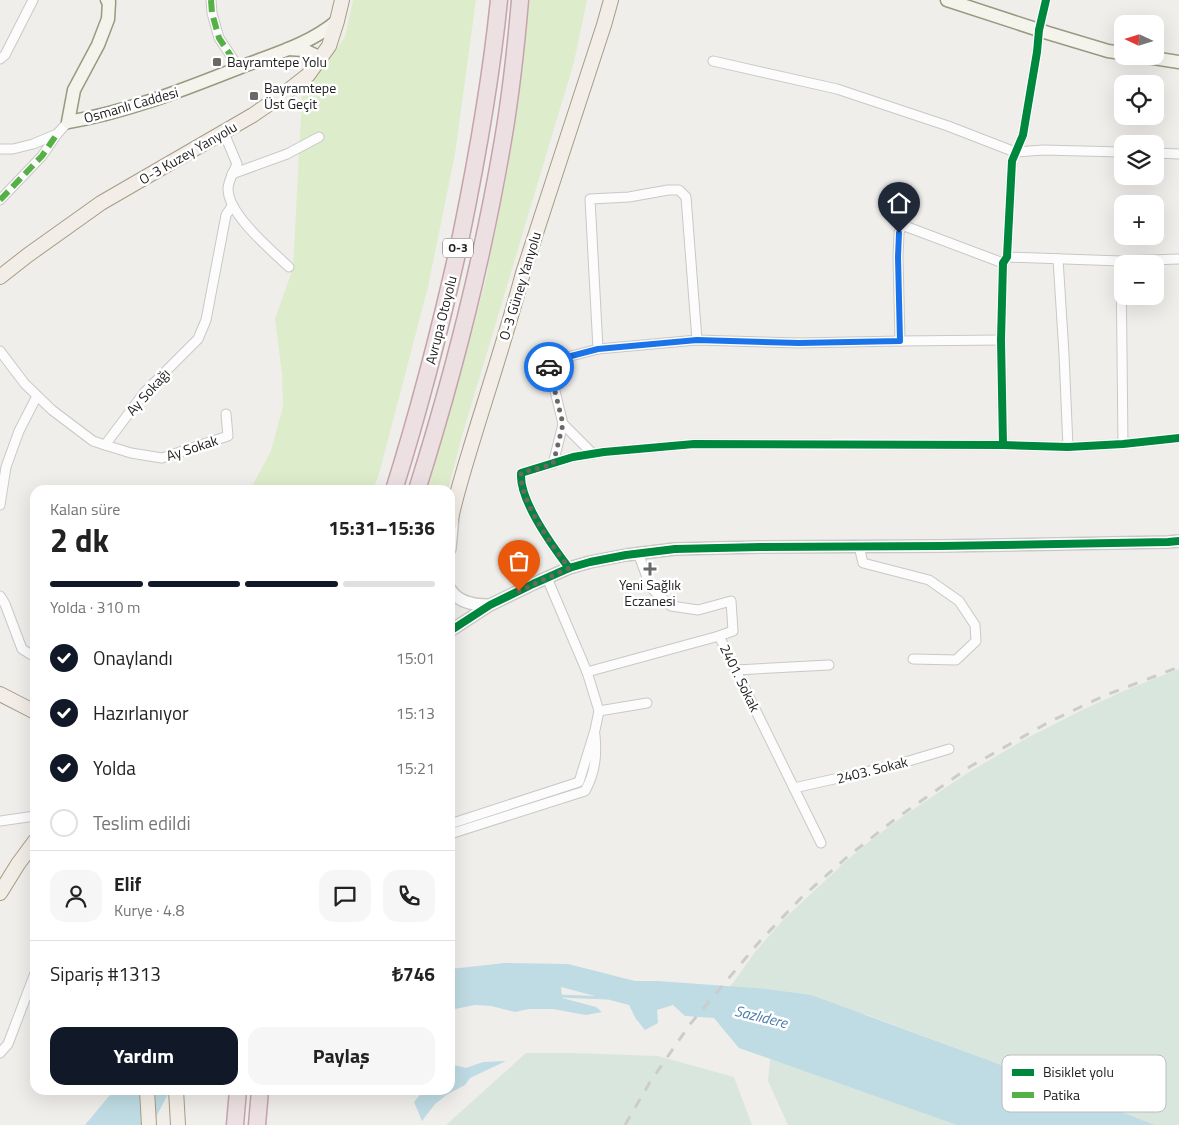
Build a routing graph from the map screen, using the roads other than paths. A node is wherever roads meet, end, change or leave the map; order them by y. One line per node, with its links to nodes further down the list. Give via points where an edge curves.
1 (33, 0): 17 (street)
2 (110, 0): 22 (main road, Osmanlı Caddesi, via 108,19 98,45 74,90)
3 (211, 0): 21 (street, via 219,38)
4 (499, 0): 57 (highway, Avrupa Otoyolu / O-3, via 493,59 472,184 436,343)
5 (520, 0): 58 (highway, Avrupa Otoyolu / O-3, via 506,123 482,248)
6 (602, 0): 14 (main road)
7 (611, 0): 14 (main road)
8 (947, 0): 12 (main road)
9 (1046, 0): 12 (street)
10 (342, 1): 11 (main road, O-3 Kuzey Yanyolu)
11 (337, 21): 13 (main road, Osmanlı Caddesi); 16 (main road, O-3 Kuzey Yanyolu, via 329,46)
12 (1039, 30): 15 (main road); 27 (street, via 1023,135)
13 (288, 50): 16 (main road, via 304,50); 21 (main road, Osmanlı Caddesi)
14 (596, 51): 59 (main road, O-3 Güney Yanyolu, via 523,273)
15 (1114, 52)
16 (321, 58): 23 (main road, O-3 Kuzey Yanyolu, via 308,75 285,93)
17 (0, 59)
18 (1164, 60): 20 (main road)
19 (713, 61): 27 (street, via 837,89)
20 (1179, 62)
21 (239, 68): 22 (main road, Osmanlı Caddesi, via 154,100)
22 (68, 122): 24 (street)
23 (224, 133): 31 (street, via 237,164); 40 (main road, O-3 Kuzey Yanyolu, via 101,203)
24 (57, 134): 26 (street, via 13,149); 32 (street, via 42,156)
25 (319, 137): 31 (street, via 287,154)
26 (0, 149)
27 (1015, 152): 28 (street); 36 (street)
28 (1114, 152)
29 (1164, 153): 30 (street)
30 (1179, 154)
31 (232, 174): 33 (street, via 228,189)
32 (0, 200)
33 (232, 206): 39 (street, via 250,229); 52 (street, Ay Sokağı, via 226,215 206,320 198,339 144,393)
34 (1058, 259): 36 (street); 38 (street); 54 (street)
35 (1179, 259): 37 (street)
36 (1005, 260): 43 (street); 44 (street, via 902,225 898,257)
37 (1164, 260)
38 (1114, 261)
39 (289, 267)
40 (0, 277)
41 (1121, 305): 51 (street)
42 (697, 340): 44 (street); 45 (street); 45 (street, via 686,198 679,190 668,190 590,199)
43 (1001, 340): 44 (street); 53 (street)
44 (900, 341)
45 (598, 349): 49 (street, via 548,362)
46 (0, 351): 47 (street)
47 (37, 396): 52 (street, via 93,441); 60 (street, via 19,430 6,467)
48 (226, 414): 52 (street, Ay Sokak, via 228,436 162,458)
49 (563, 424): 55 (street); 56 (street)
50 (1179, 438): 51 (street)
51 (1122, 444): 54 (street)
52 (105, 445)
53 (1004, 445): 54 (street); 55 (street, via 694,444)
54 (1068, 447)
55 (593, 454): 56 (street)
56 (553, 464): 64 (street, via 521,473 520,481 545,535)
57 (396, 485)
58 (419, 485)
59 (455, 500)
60 (0, 506)
61 (1179, 541): 62 (street)
62 (859, 546): 63 (street, via 675,549); 72 (street, via 863,563 929,580 959,601 974,625 976,641 956,660)
63 (638, 553): 64 (street); 70 (street, via 650,588 671,606 698,610 731,601 733,631)
64 (569, 568): 65 (street)
65 (547, 578): 68 (street); 75 (street)
66 (455, 595): 68 (street, via 476,605)
67 (0, 596): 71 (street, via 22,649)
68 (490, 605): 69 (street)
69 (455, 627)
70 (719, 636): 74 (street, 2401. Sokak); 75 (street, 2401. Sokak)
71 (30, 654)
72 (913, 659)
73 (829, 665): 74 (street)
74 (736, 670): 82 (street, 2401. Sokak)
75 (587, 672): 79 (street)
76 (0, 694): 78 (main road)
77 (647, 703): 79 (street)
78 (30, 709)
79 (599, 711): 80 (street)
80 (595, 730): 85 (street, via 579,782); 86 (street, via 592,779 585,791)
81 (949, 749): 82 (street, 2403. Sokak, via 892,766)
82 (794, 788): 87 (street, 2401. Sokak)
83 (30, 817): 84 (street)
84 (0, 821)
85 (455, 822)
86 (455, 832)
87 (821, 843)
88 (30, 848): 89 (main road)
89 (0, 893)
90 (30, 986): 91 (street, via 8,1044)
91 (0, 1053)
92 (147, 1095): 96 (main road)
93 (176, 1095): 97 (main road)
94 (238, 1095): 98 (highway)
95 (259, 1095): 99 (highway)
96 (149, 1125)
97 (178, 1125)
98 (235, 1125)
99 (256, 1125)

